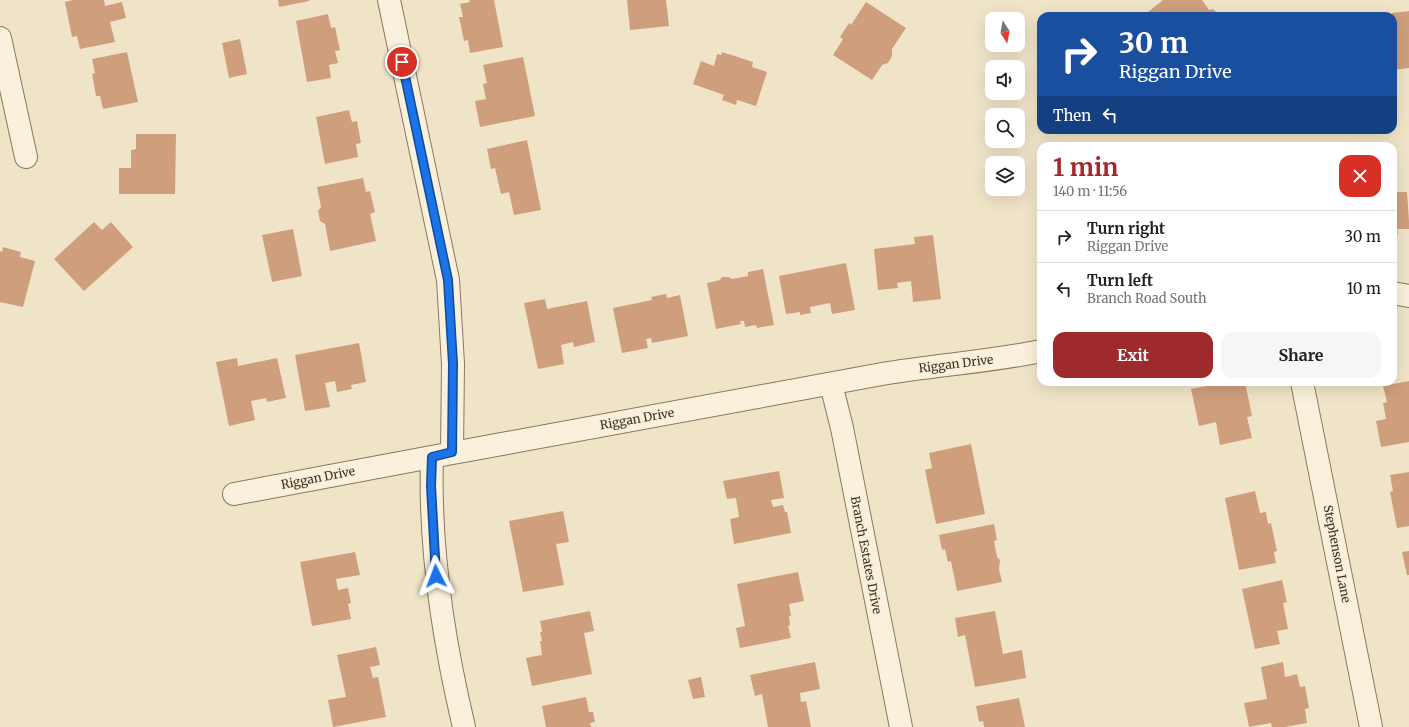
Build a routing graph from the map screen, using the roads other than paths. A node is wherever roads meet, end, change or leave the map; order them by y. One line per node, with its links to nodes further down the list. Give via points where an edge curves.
1 (389, 0): 9 (street, via 448,280 453,364)
2 (0, 38): 3 (street)
3 (26, 157)
4 (1397, 294): 5 (street)
5 (1409, 296)
6 (1037, 352): 7 (street, Riggan Drive)
7 (831, 384): 9 (street, Riggan Drive); 12 (street, Branch Estates Drive)
8 (1303, 386): 13 (street, Stephenson Lane)
9 (442, 455): 10 (street, Riggan Drive); 11 (street, via 431,486 436,576)
10 (234, 494)
11 (464, 727)
12 (901, 727)
13 (1371, 727)

